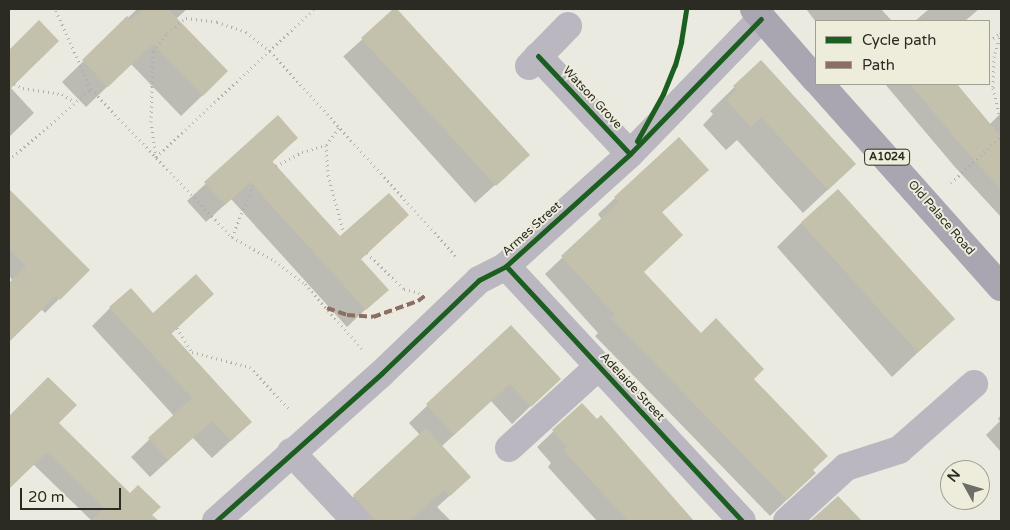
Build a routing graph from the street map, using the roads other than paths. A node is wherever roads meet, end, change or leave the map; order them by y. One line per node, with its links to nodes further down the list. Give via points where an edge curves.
1 (757, 14): 3 (main road); 5 (street, Armes Street)
2 (568, 26): 5 (street, Watson Grove, via 533,61)
3 (815, 79)
4 (821, 85): 7 (main road, Old Palace Road / A1024)
5 (630, 154): 6 (street, Armes Street)
6 (506, 266): 8 (street, Adelaide Street); 11 (street, Armes Street, via 479,280 382,373)
7 (1001, 286)
8 (599, 366): 10 (street); 14 (street, Adelaide Street)
9 (974, 384): 15 (street, via 899,450 846,467)
10 (509, 448)
11 (291, 452): 12 (street, Armes Street); 13 (street)
12 (216, 521)
13 (356, 521)
14 (742, 521)
15 (787, 521)

